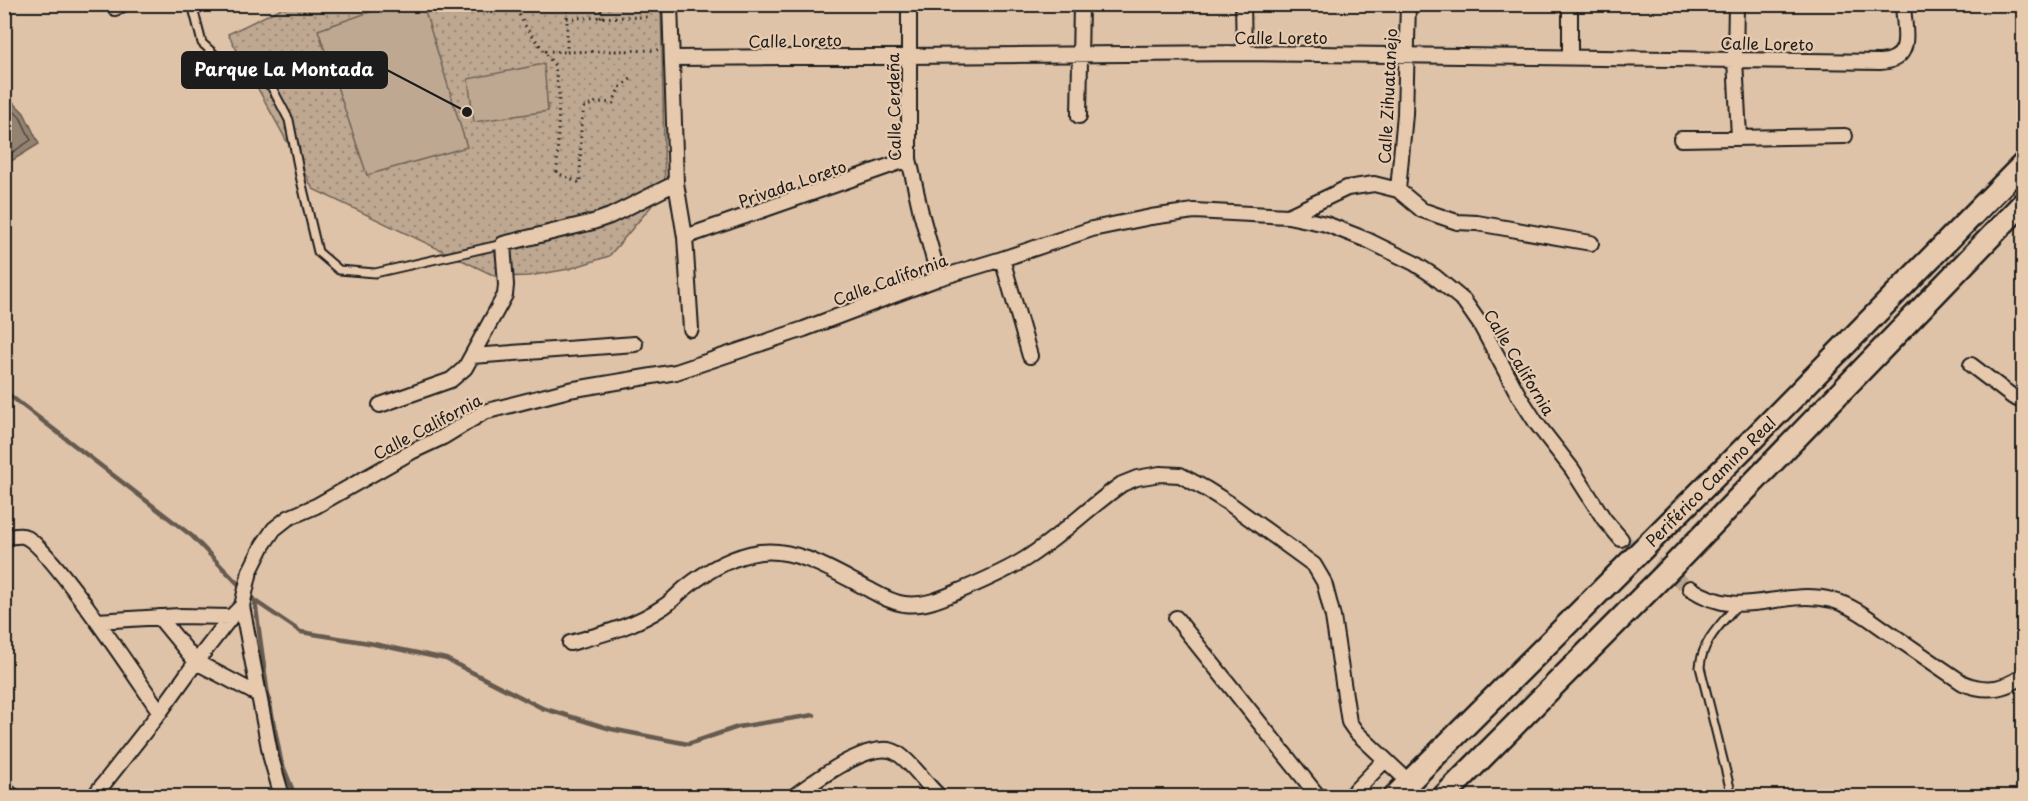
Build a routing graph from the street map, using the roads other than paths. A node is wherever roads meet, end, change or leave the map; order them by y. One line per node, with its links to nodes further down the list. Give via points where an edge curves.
1 (192, 4): 29 (lane, via 202,43 223,62 271,86 289,120 318,252 339,270 375,273)
2 (670, 4): 11 (street)
3 (909, 4): 14 (street, Calle Cerdeña)
4 (1081, 4): 12 (street)
5 (1243, 4): 10 (street)
6 (1408, 4): 13 (street, Calle Zihuatanejo)
7 (1570, 4): 15 (street)
8 (1736, 4): 16 (street)
9 (1903, 4): 16 (street, Calle Loreto, via 1905,46 1902,54 1890,62)
10 (1244, 53): 12 (street, Calle Loreto); 13 (street, Calle Loreto)
11 (672, 54): 14 (street, Calle Loreto); 23 (street)
12 (1081, 54): 14 (street, Calle Loreto); 17 (street)
13 (1408, 54): 15 (street, Calle Loreto); 24 (street, Calle Zihuatanejo)
14 (909, 55): 21 (street, Calle Cerdeña)
15 (1570, 57): 16 (street, Calle Loreto)
16 (1735, 59): 19 (street)
17 (1079, 116)
18 (1845, 136): 19 (street)
19 (1738, 137): 20 (street)
20 (1681, 139)
21 (909, 159): 27 (street, Privada Loreto); 31 (street, Calle Cerdeña)
22 (2024, 163): 55 (highway, Periférico Camino Real)
23 (676, 183): 27 (street); 29 (street, via 593,222)
24 (1398, 190): 26 (street, via 1374,184 1347,188); 28 (street, via 1422,210 1448,219)
25 (2024, 202): 63 (highway, Periférico Camino Real, via 1664,575)
26 (1288, 216): 30 (street, Calle California, via 1194,211 1151,217 1092,229); 40 (street, Calle California, via 1326,224 1367,240 1414,263 1464,301 1537,424)
27 (685, 237): 32 (street)
28 (1591, 243)
29 (503, 244): 34 (street, via 505,295)
30 (1002, 259): 31 (street, Calle California); 35 (street)
31 (939, 278): 43 (street, Calle California, via 676,372 568,390 484,412 288,518 263,545 250,571)
32 (691, 329)
33 (635, 344): 34 (street)
34 (472, 356): 38 (street, via 451,380)
35 (1030, 356)
36 (1971, 365): 37 (street)
37 (2024, 402)
38 (380, 405)
39 (4, 537): 47 (street, via 23,536 40,548)
40 (1621, 539)
41 (1690, 588): 42 (street, via 1705,598)
42 (1737, 605): 50 (street, via 1786,598 1830,600 1858,612 1972,687 2003,687); 64 (lane, via 1708,640 1700,667)
43 (242, 606): 45 (street, Calle California); 51 (street)
44 (159, 617): 45 (street); 47 (street); 49 (street)
45 (231, 618): 49 (street, Calle California)
46 (1176, 618): 61 (street)
47 (97, 621): 52 (street)
48 (570, 643): 53 (street, via 614,632 646,618 707,573 732,560 763,552 789,554 823,566 888,600 921,604 941,599 1026,559 1122,484 1160,474 1180,475 1222,499 1314,565 1324,582 1334,617 1349,722)
49 (196, 662): 51 (street); 52 (street, Calle California)
50 (2024, 675)
51 (259, 695): 58 (street)
52 (160, 712): 57 (street, Calle California)
53 (1385, 760): 55 (street); 62 (street)
54 (4, 789): 56 (street)
55 (1402, 789)
56 (13, 796)
57 (94, 796)
58 (282, 796)
59 (794, 796): 60 (street, via 855,757 884,749 902,756)
60 (939, 796)
61 (1318, 796)
62 (1350, 796)
63 (1444, 796)
64 (1732, 796)

